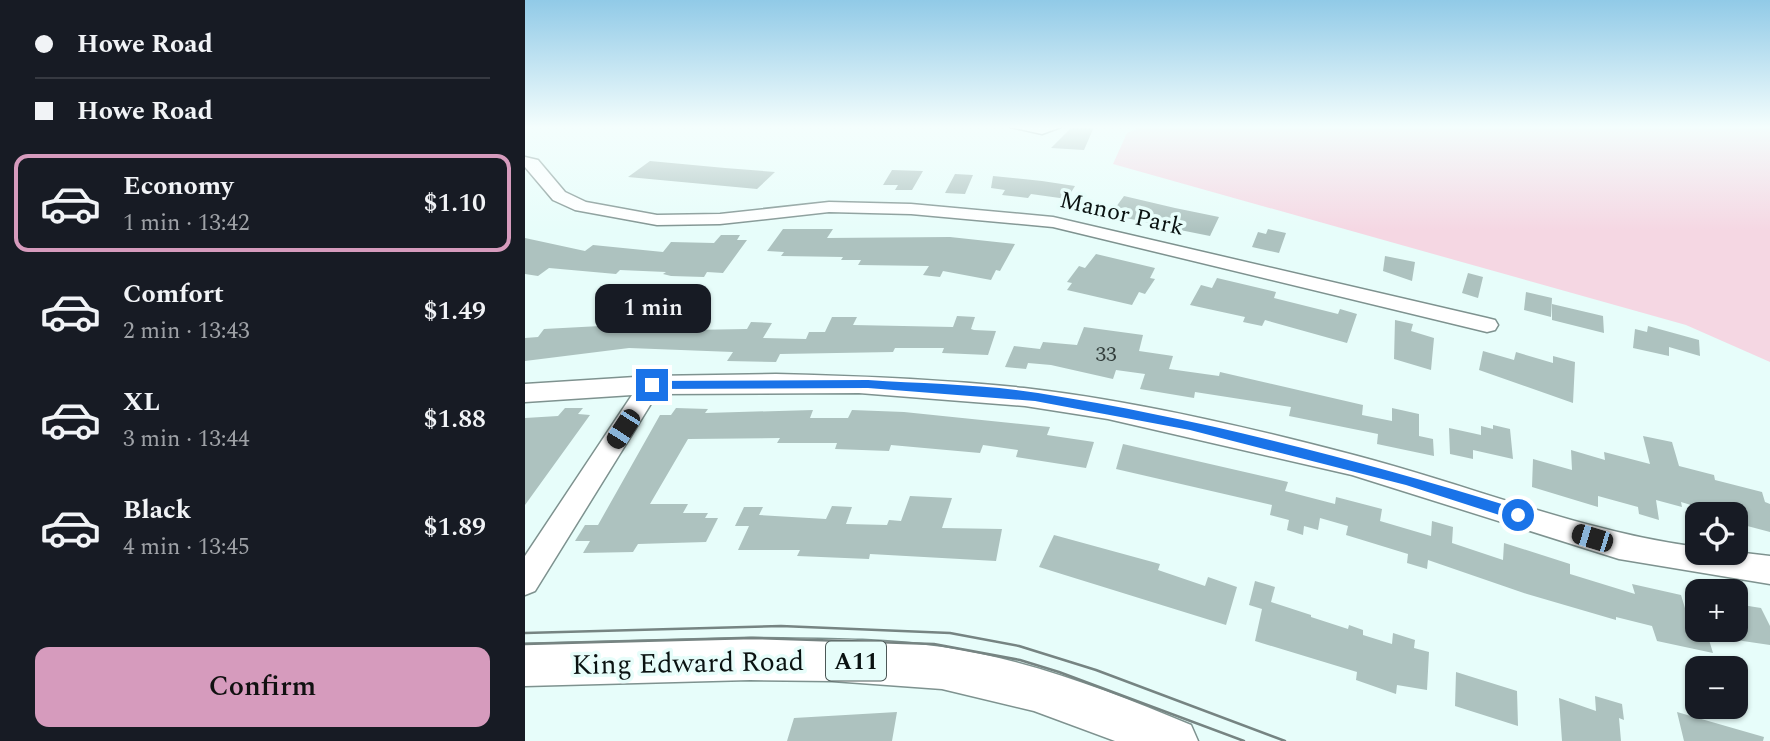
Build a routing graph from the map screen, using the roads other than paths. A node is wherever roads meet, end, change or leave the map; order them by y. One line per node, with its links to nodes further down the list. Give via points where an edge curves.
1 (525, 162): 2 (street, Manor Park, via 532,163 559,196 618,215 720,219 829,206 1041,220)
2 (1487, 326)
3 (652, 385): 4 (street); 5 (street, via 893,385 1035,397 1190,426 1406,480 1617,545); 6 (street)
4 (525, 393)
5 (1770, 570)
6 (525, 581)
7 (525, 665): 8 (main road, King Edward Road / A11, via 750,659 942,668 1034,688)
8 (1150, 736)

